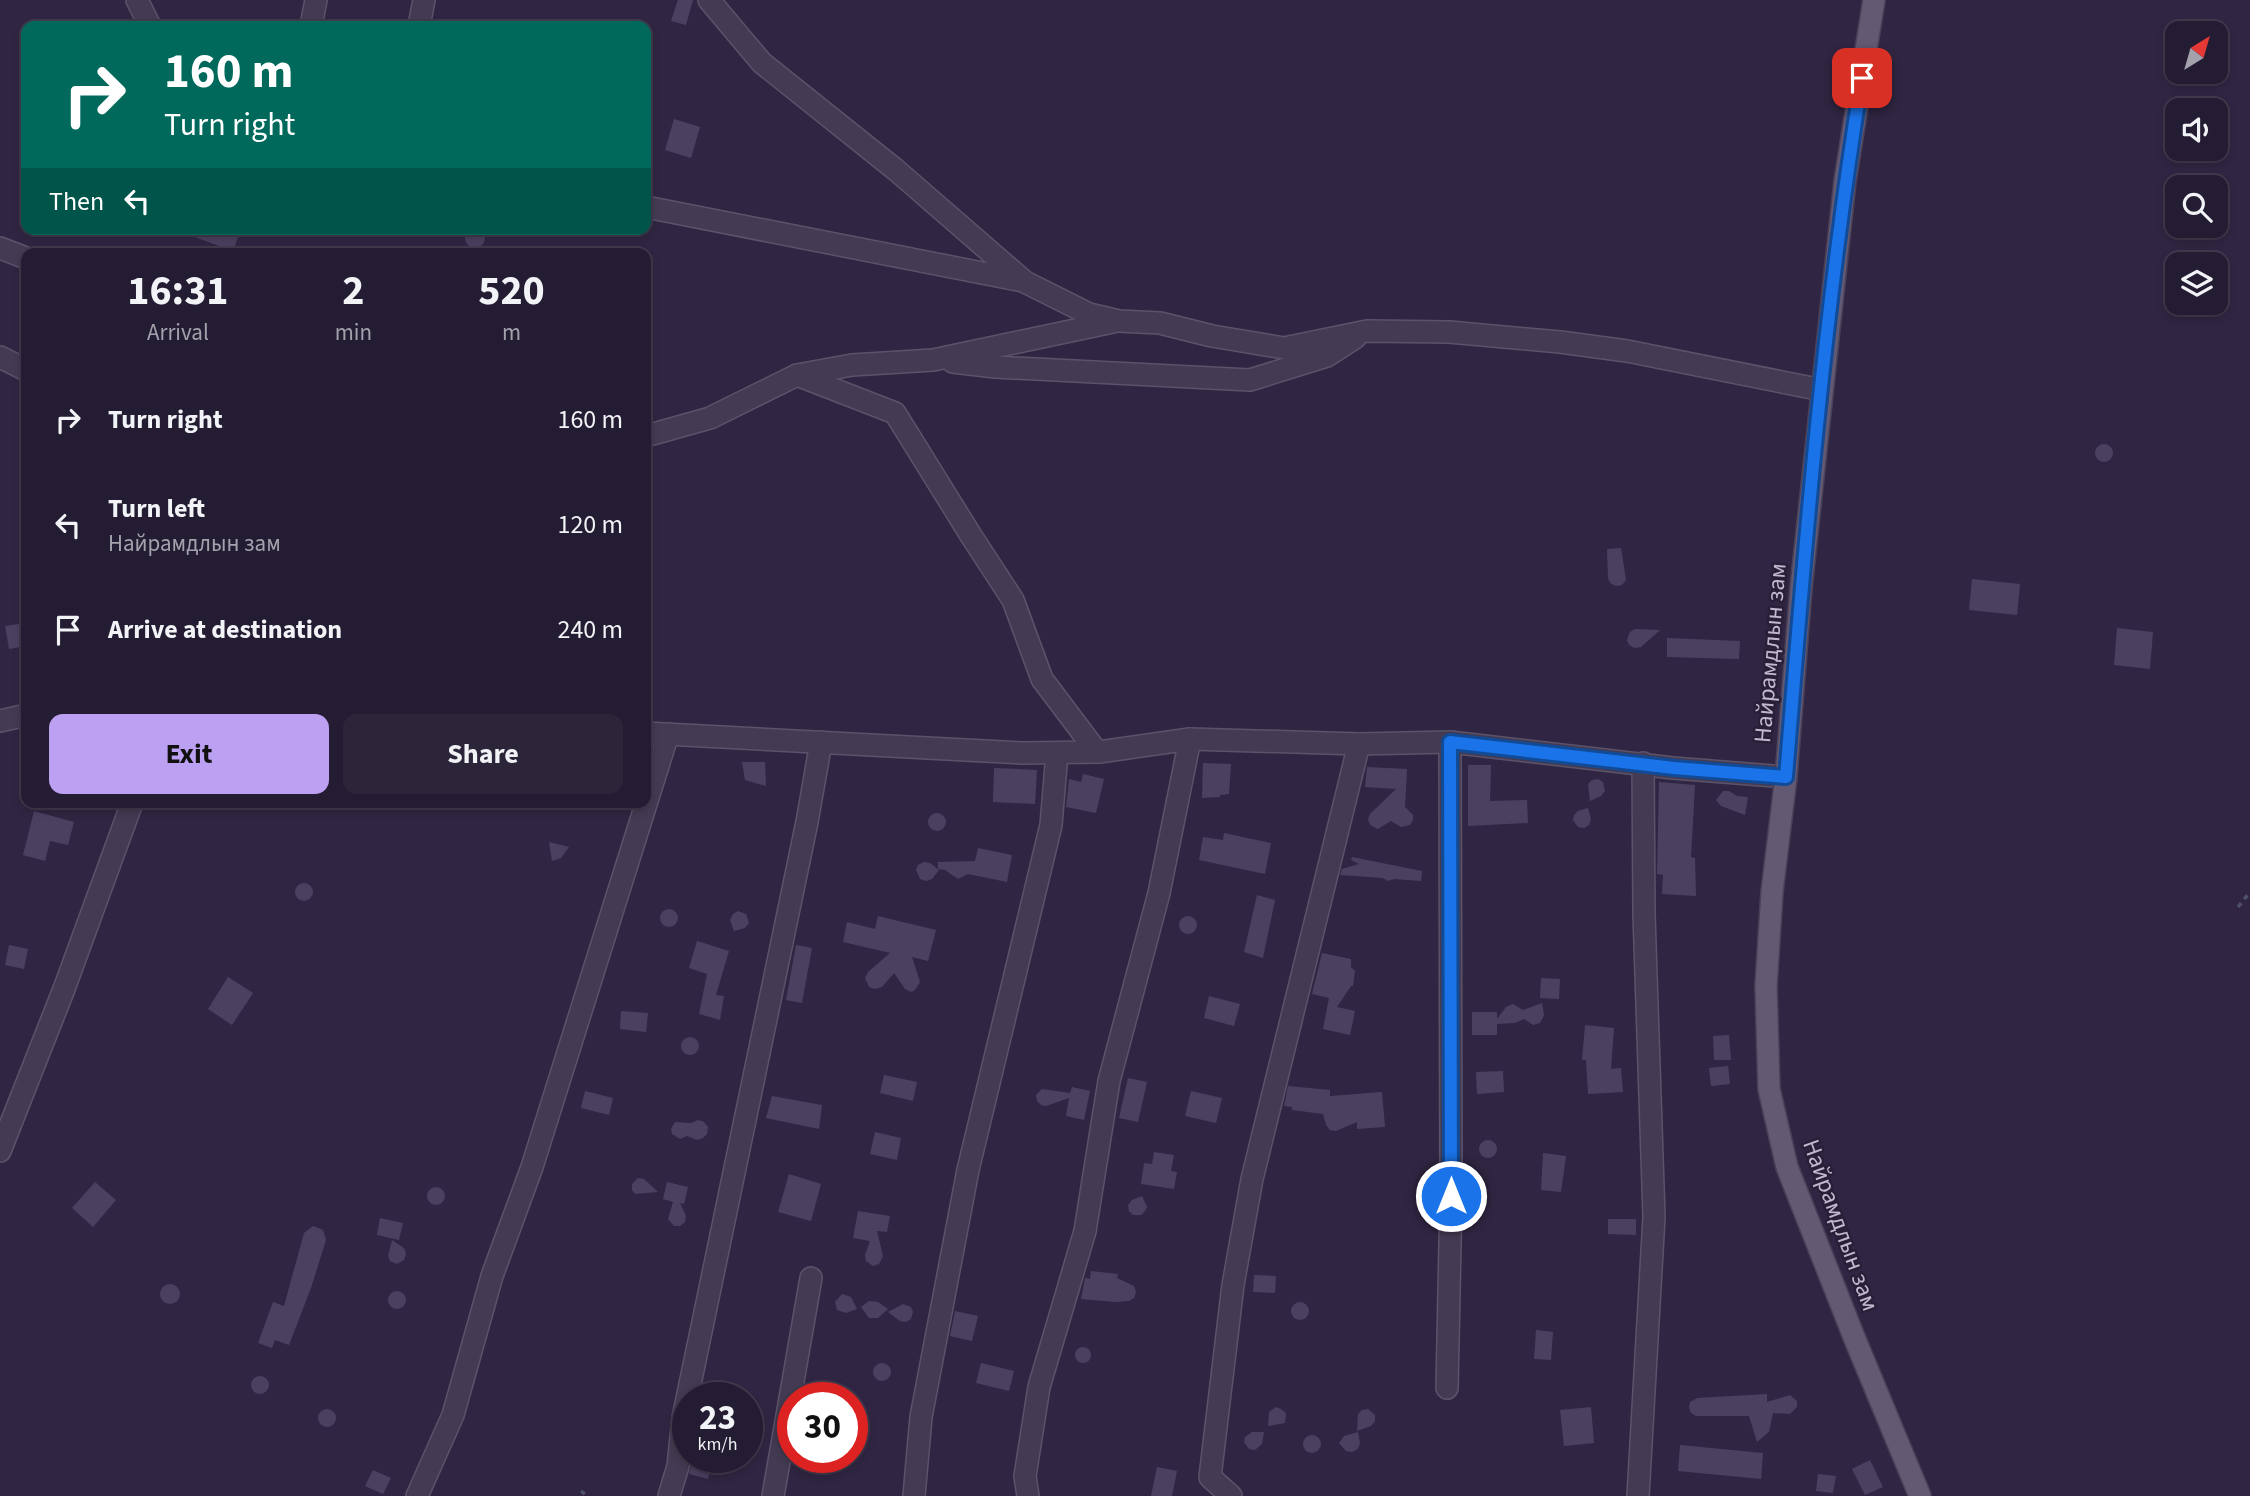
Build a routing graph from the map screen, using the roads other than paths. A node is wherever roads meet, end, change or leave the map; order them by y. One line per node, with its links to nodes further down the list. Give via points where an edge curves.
1 (137, 0): 6 (street)
2 (316, 0): 7 (street)
3 (424, 0): 8 (street)
4 (709, 0): 12 (street, via 762,63 896,170)
5 (1874, 0): 19 (main road, Найрамдлын зам, via 1845,181)
6 (148, 21)
7 (312, 21)
8 (420, 21)
9 (651, 207): 12 (street)
10 (0, 248): 11 (street)
11 (21, 256)
12 (1025, 282): 13 (street, via 1089,314)
13 (1119, 321): 14 (street, via 1160,323 1284,348); 16 (street)
14 (1367, 331): 16 (street, via 1327,356 1250,380); 19 (street, via 1449,332 1560,342)
15 (0, 357): 17 (street)
16 (933, 360): 18 (street, via 852,365)
17 (21, 368)
18 (797, 375): 20 (street, via 710,418); 30 (street, via 895,413 1013,600 1042,679)
19 (1822, 390): 32 (main road, Найрамдлын зам)
20 (651, 435)
21 (21, 716): 22 (street)
22 (0, 721)
23 (651, 733): 24 (street)
24 (668, 734): 26 (street); 33 (street)
25 (1190, 739): 28 (street); 30 (street); 43 (street, via 1159,894 1109,1081 1085,1231 1039,1387 1025,1476)
26 (821, 742): 29 (street); 40 (street)
27 (1450, 742): 28 (street); 31 (street); 38 (street)
28 (1359, 744): 44 (street, via 1252,1179 1233,1285 1210,1477)
29 (1057, 752): 30 (street); 42 (street, via 1051,825 968,1170 921,1417)
30 (1097, 752)
31 (1643, 763): 32 (street); 45 (street, via 1643,914 1654,1217)
32 (1786, 777): 46 (main road, Найрамдлын зам, via 1766,986 1769,1089 1787,1167)
33 (651, 788)
34 (130, 808): 36 (street)
35 (645, 808): 39 (street, via 532,1167 492,1276 453,1415)
36 (0, 1151)
37 (811, 1278): 41 (street)
38 (1447, 1388)
39 (417, 1496)
40 (669, 1496)
41 (773, 1496)
42 (914, 1496)
43 (1028, 1496)
44 (1231, 1496)
45 (1638, 1496)
46 (1920, 1496)

